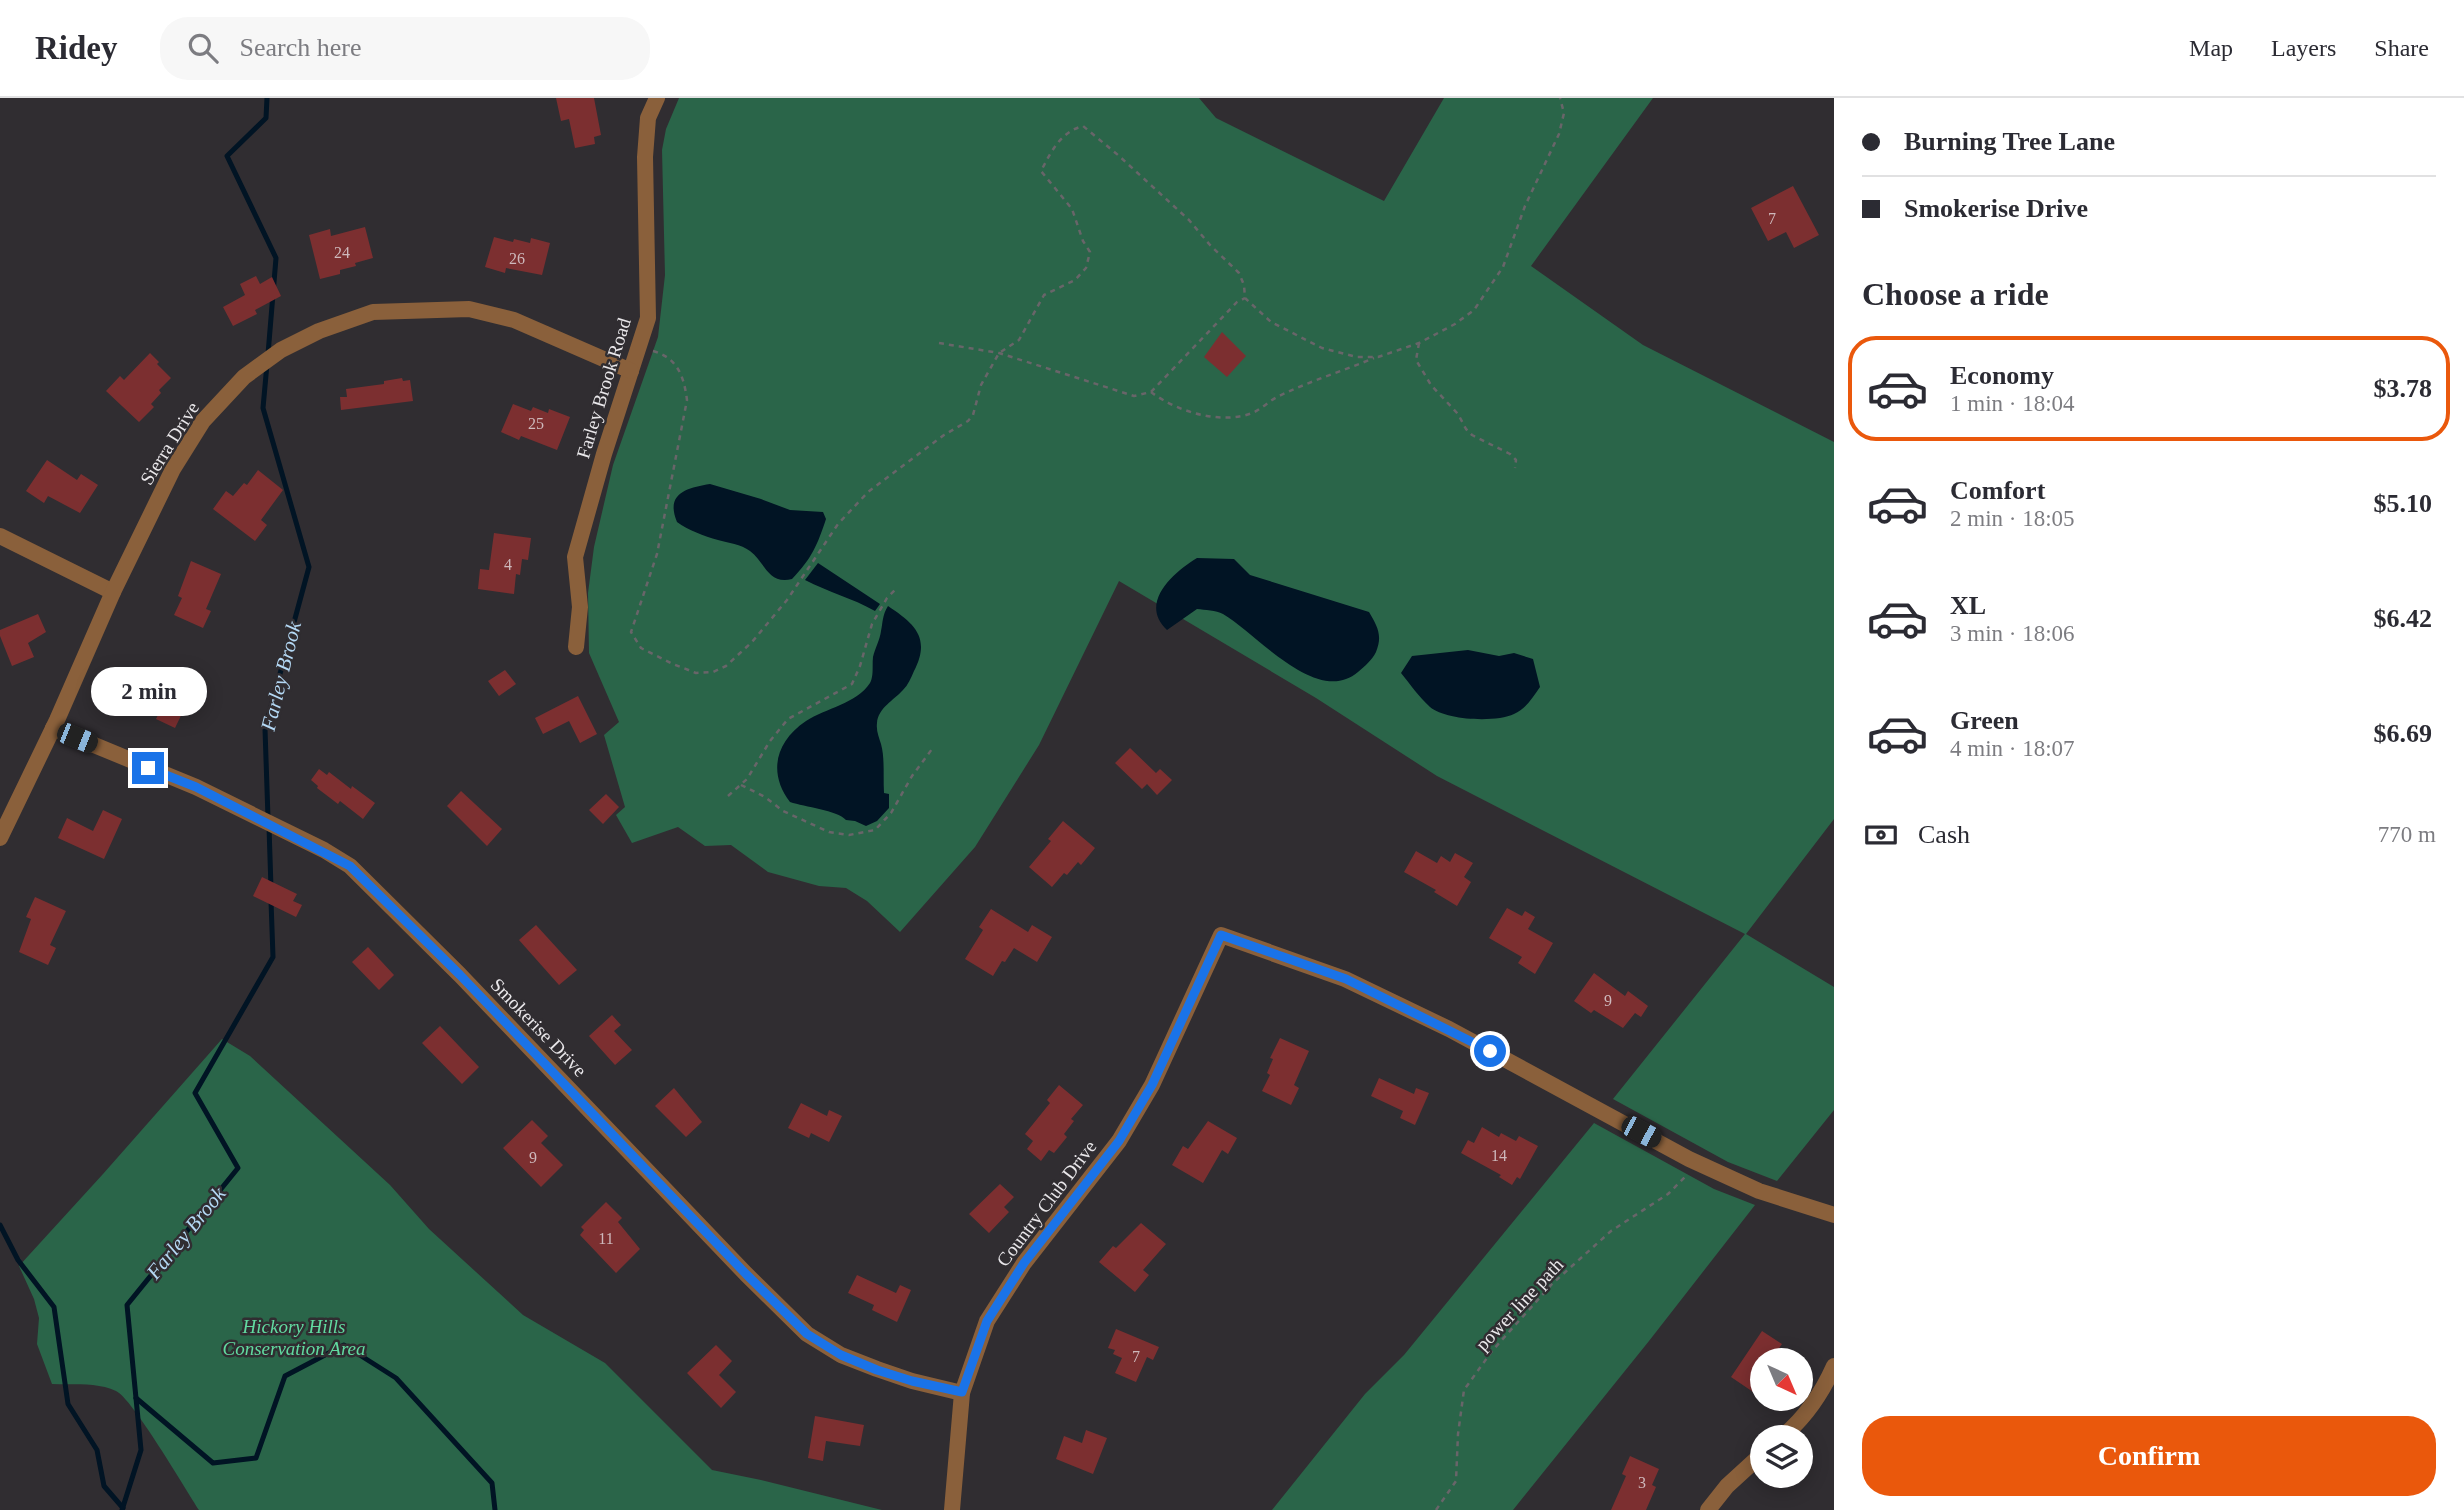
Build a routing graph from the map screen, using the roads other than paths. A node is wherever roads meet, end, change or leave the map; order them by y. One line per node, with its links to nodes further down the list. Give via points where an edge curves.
1 (657, 98): 2 (street, Farley Brook Road, via 648,118 646,157 648,318)
2 (631, 371): 4 (street, Sierra Drive, via 514,320 469,309 373,312 319,331 281,350 244,377 203,421 173,469); 5 (street, Farley Brook Road, via 575,556 580,607)
3 (0, 536): 4 (street)
4 (113, 592): 6 (street, Sierra Drive)
5 (576, 648)
6 (54, 729): 7 (street, Sierra Drive); 10 (street, Smokerise Drive, via 196,787 350,866 807,1334 877,1370)
7 (0, 838)
8 (1834, 1215): 10 (street, Country Club Drive, via 1759,1191 1699,1163 1346,979 1221,935 1152,1085 1119,1141 1024,1263 987,1321)
9 (1834, 1366): 11 (street)
10 (962, 1392): 13 (street, Country Club Drive)
11 (1796, 1425)
12 (1750, 1465): 14 (street)
13 (952, 1510)
14 (1708, 1510)

